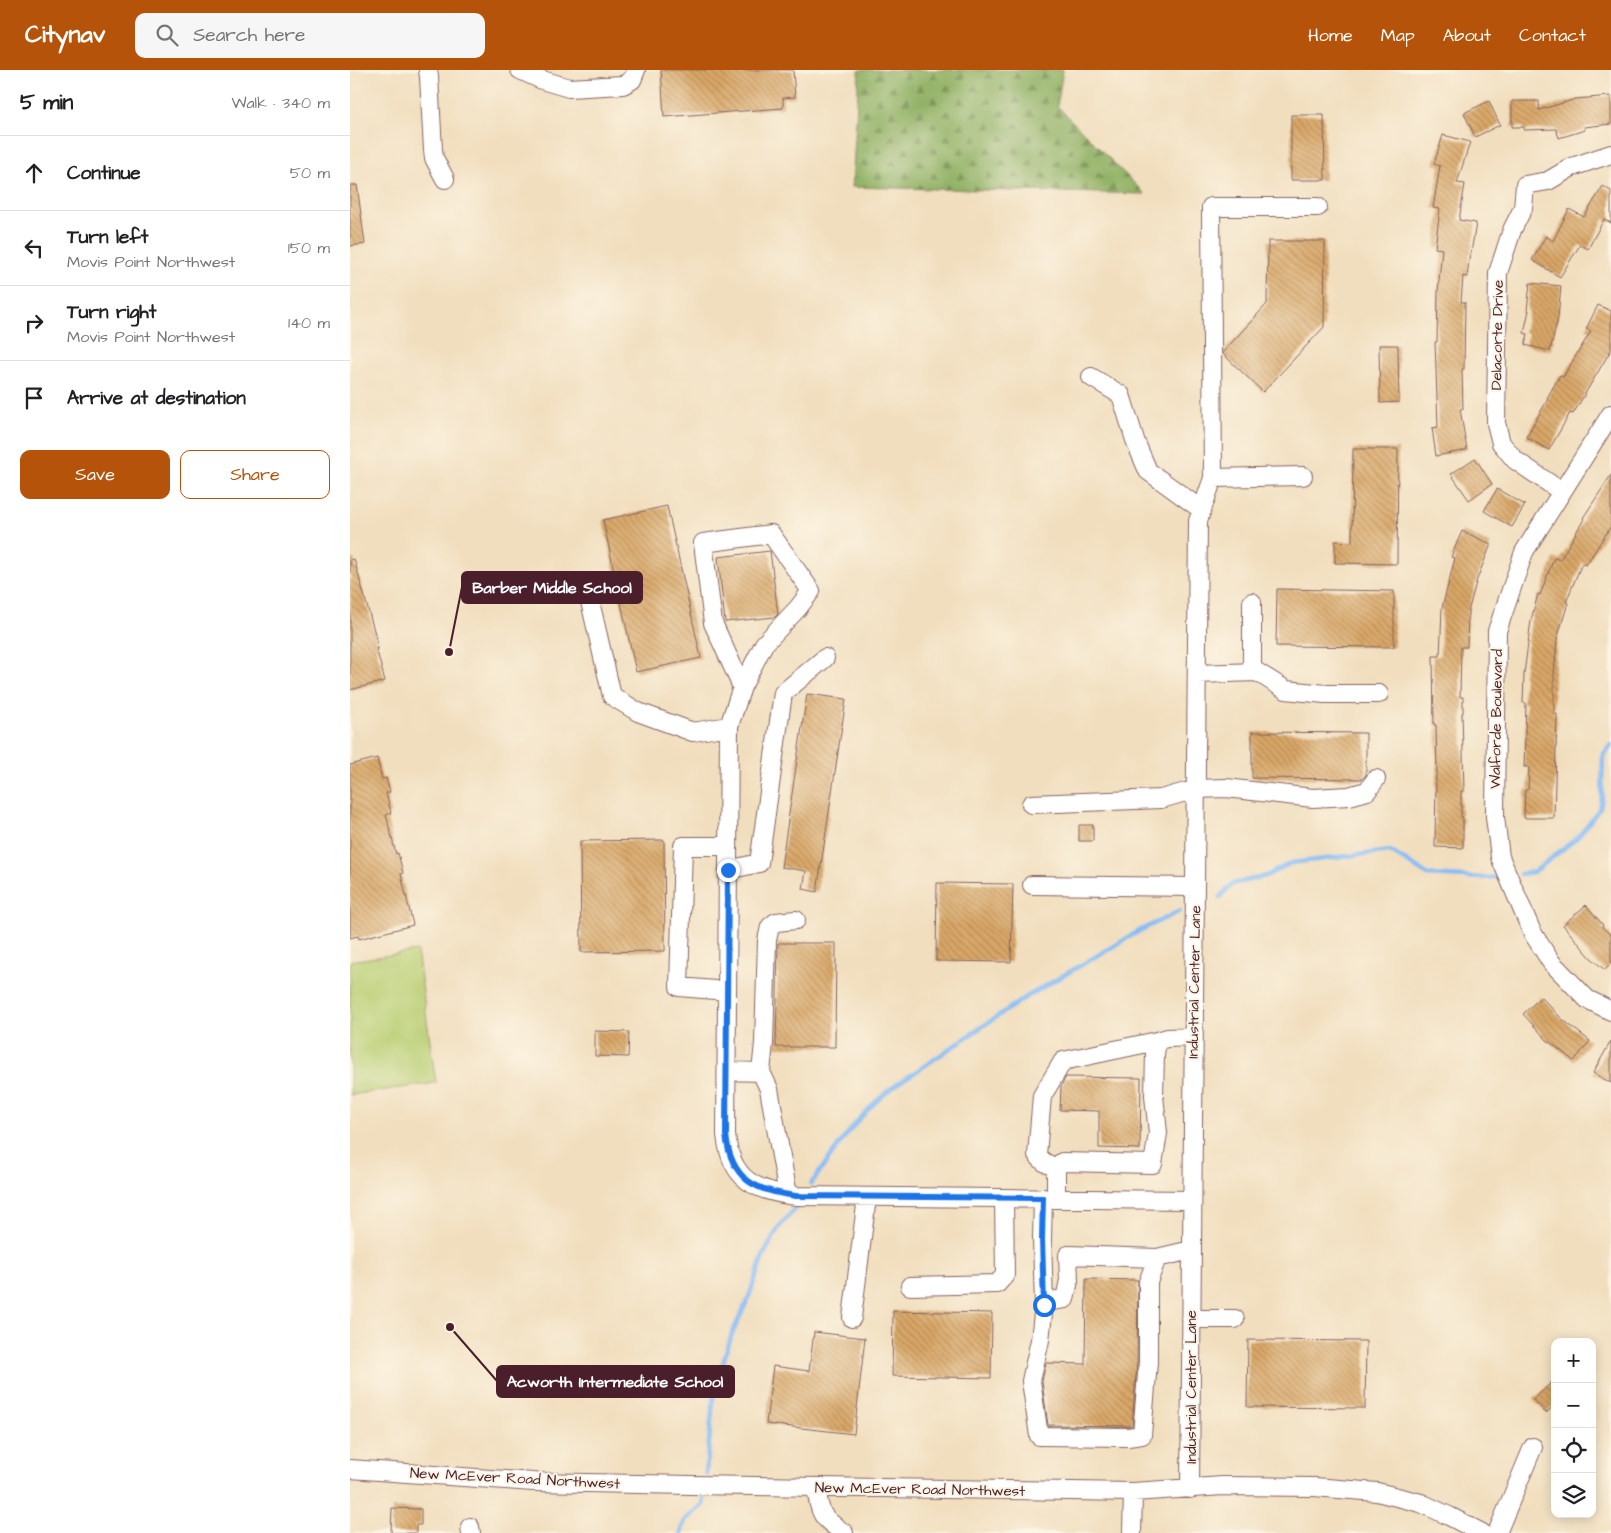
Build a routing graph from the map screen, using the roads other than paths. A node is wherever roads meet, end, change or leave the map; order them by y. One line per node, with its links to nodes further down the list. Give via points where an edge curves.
1 (428, 70): 5 (street, via 432,150)
2 (520, 70): 3 (street, via 569,88 623,85)
3 (634, 75)
4 (1611, 154): 11 (street, Delacorte Drive, via 1572,167 1548,181 1525,185 1522,208 1498,273 1496,423 1501,443 1516,460)
5 (445, 179)
6 (1318, 207): 10 (street, Industrial Center Lane, via 1211,207)
7 (1091, 376): 12 (street, via 1121,395 1148,471)
8 (1611, 414): 11 (street, Walforde Boulevard)
9 (1304, 476): 10 (street)
10 (1213, 478): 12 (street, Industrial Center Lane)
11 (1562, 492): 30 (street, Walforde Boulevard, via 1524,552 1497,631 1495,817 1500,857 1532,932 1551,962 1587,999)
12 (1202, 510): 17 (street, Industrial Center Lane, via 1198,521)
13 (589, 597): 20 (street, via 612,696 638,712 693,732)
14 (1252, 602): 16 (street)
15 (825, 658): 25 (street, via 783,693 759,863)
16 (1252, 672): 17 (street); 19 (street, via 1286,690)
17 (1197, 674): 22 (street, Industrial Center Lane)
18 (742, 687): 18 (street, via 764,644 811,590 771,534 703,543 713,623); 20 (street)
19 (1379, 694)
20 (729, 726): 24 (street)
21 (1376, 779): 22 (street, via 1367,791 1349,796 1312,798 1226,788)
22 (1196, 789): 23 (street, via 1161,799); 27 (street, Industrial Center Lane)
23 (1031, 804)
24 (728, 846): 25 (street); 29 (street, via 683,846 678,986)
25 (728, 870): 29 (street)
26 (1032, 885): 27 (street)
27 (1194, 887): 31 (street, Industrial Center Lane)
28 (796, 920): 34 (street, via 776,922 770,927 767,940)
29 (727, 992): 33 (street)
30 (1611, 1011)
31 (1193, 1037): 32 (street); 40 (street, Industrial Center Lane)
32 (1157, 1041): 35 (street, via 1063,1061 1042,1096 1037,1155); 35 (street, via 1154,1096 1158,1133 1153,1164 1062,1162)
33 (726, 1071): 34 (street); 36 (street, via 726,1135 732,1163 763,1190)
34 (761, 1072): 36 (street, via 769,1089)
35 (1056, 1168): 39 (street)
36 (788, 1195): 37 (street)
37 (866, 1197): 38 (street); 45 (street)
38 (1004, 1198): 39 (street); 43 (street, via 1005,1275 997,1284)
39 (1049, 1199): 40 (street); 44 (street, via 1042,1239)
40 (1192, 1200): 41 (street, Industrial Center Lane)
41 (1191, 1250): 42 (street); 46 (street, Industrial Center Lane)
42 (1157, 1258): 44 (street, via 1068,1255 1069,1280 1065,1299); 44 (street, via 1148,1282 1148,1362 1142,1435 1039,1436 1030,1381 1040,1340)
43 (910, 1286)
44 (1044, 1302)
45 (852, 1318)
46 (1191, 1319): 47 (street); 51 (street, Industrial Center Lane)
47 (1235, 1319)
48 (1532, 1448): 56 (street)
49 (350, 1469): 50 (street, New McEver Road Northwest, via 533,1482)
50 (816, 1487): 52 (street, New McEver Road Northwest); 53 (street, via 822,1516)
51 (1190, 1489): 52 (street, New McEver Road Northwest); 55 (street, New McEver Road Northwest, via 1314,1487 1377,1492 1421,1504)
52 (1133, 1492): 54 (street)
53 (844, 1533)
54 (1132, 1533)
55 (1482, 1533)
56 (1497, 1533)

